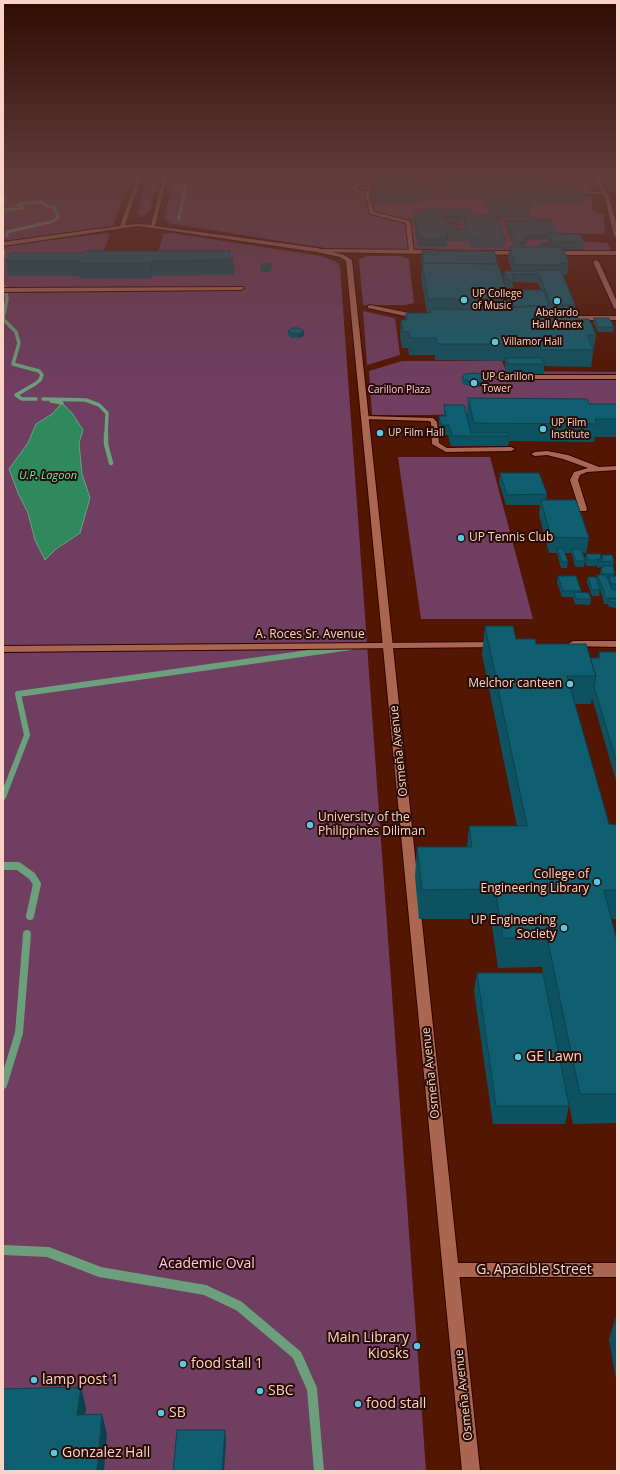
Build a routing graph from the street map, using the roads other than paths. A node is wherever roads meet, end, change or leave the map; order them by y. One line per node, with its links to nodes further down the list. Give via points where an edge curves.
1 (295, 247): 3 (street)
2 (411, 247): 5 (street)
3 (317, 250): 4 (street); 11 (street)
4 (379, 252): 5 (street); 11 (street, via 357,254)
5 (412, 252): 6 (street)
6 (444, 252)
7 (475, 252): 8 (street)
8 (529, 253)
9 (545, 253): 10 (street)
10 (617, 253)
11 (349, 260): 22 (street, Osmeña Avenue)
12 (596, 262): 16 (street)
13 (241, 288): 14 (street)
14 (3, 290)
15 (370, 307): 17 (street)
16 (617, 308)
17 (427, 317)
18 (562, 318): 19 (street)
19 (617, 318)
20 (497, 377): 21 (street)
21 (617, 377)
22 (366, 418): 23 (street, via 431,420 434,422 436,444 446,450); 31 (street, Osmeña Avenue)
23 (511, 449)
24 (535, 454): 26 (street, via 547,453 565,457)
25 (617, 468): 26 (street)
26 (597, 469): 27 (street, via 577,474 574,480)
27 (583, 509)
28 (563, 644): 29 (street)
29 (617, 644)
30 (509, 645): 31 (street, A. Roces Sr. Avenue)
31 (388, 646): 32 (street, A. Roces Sr. Avenue); 33 (street, Osmeña Avenue)
32 (3, 649)
33 (451, 1270): 34 (street, G. Apacible Street); 35 (street, Osmeña Avenue)
34 (617, 1270)
35 (471, 1471)

